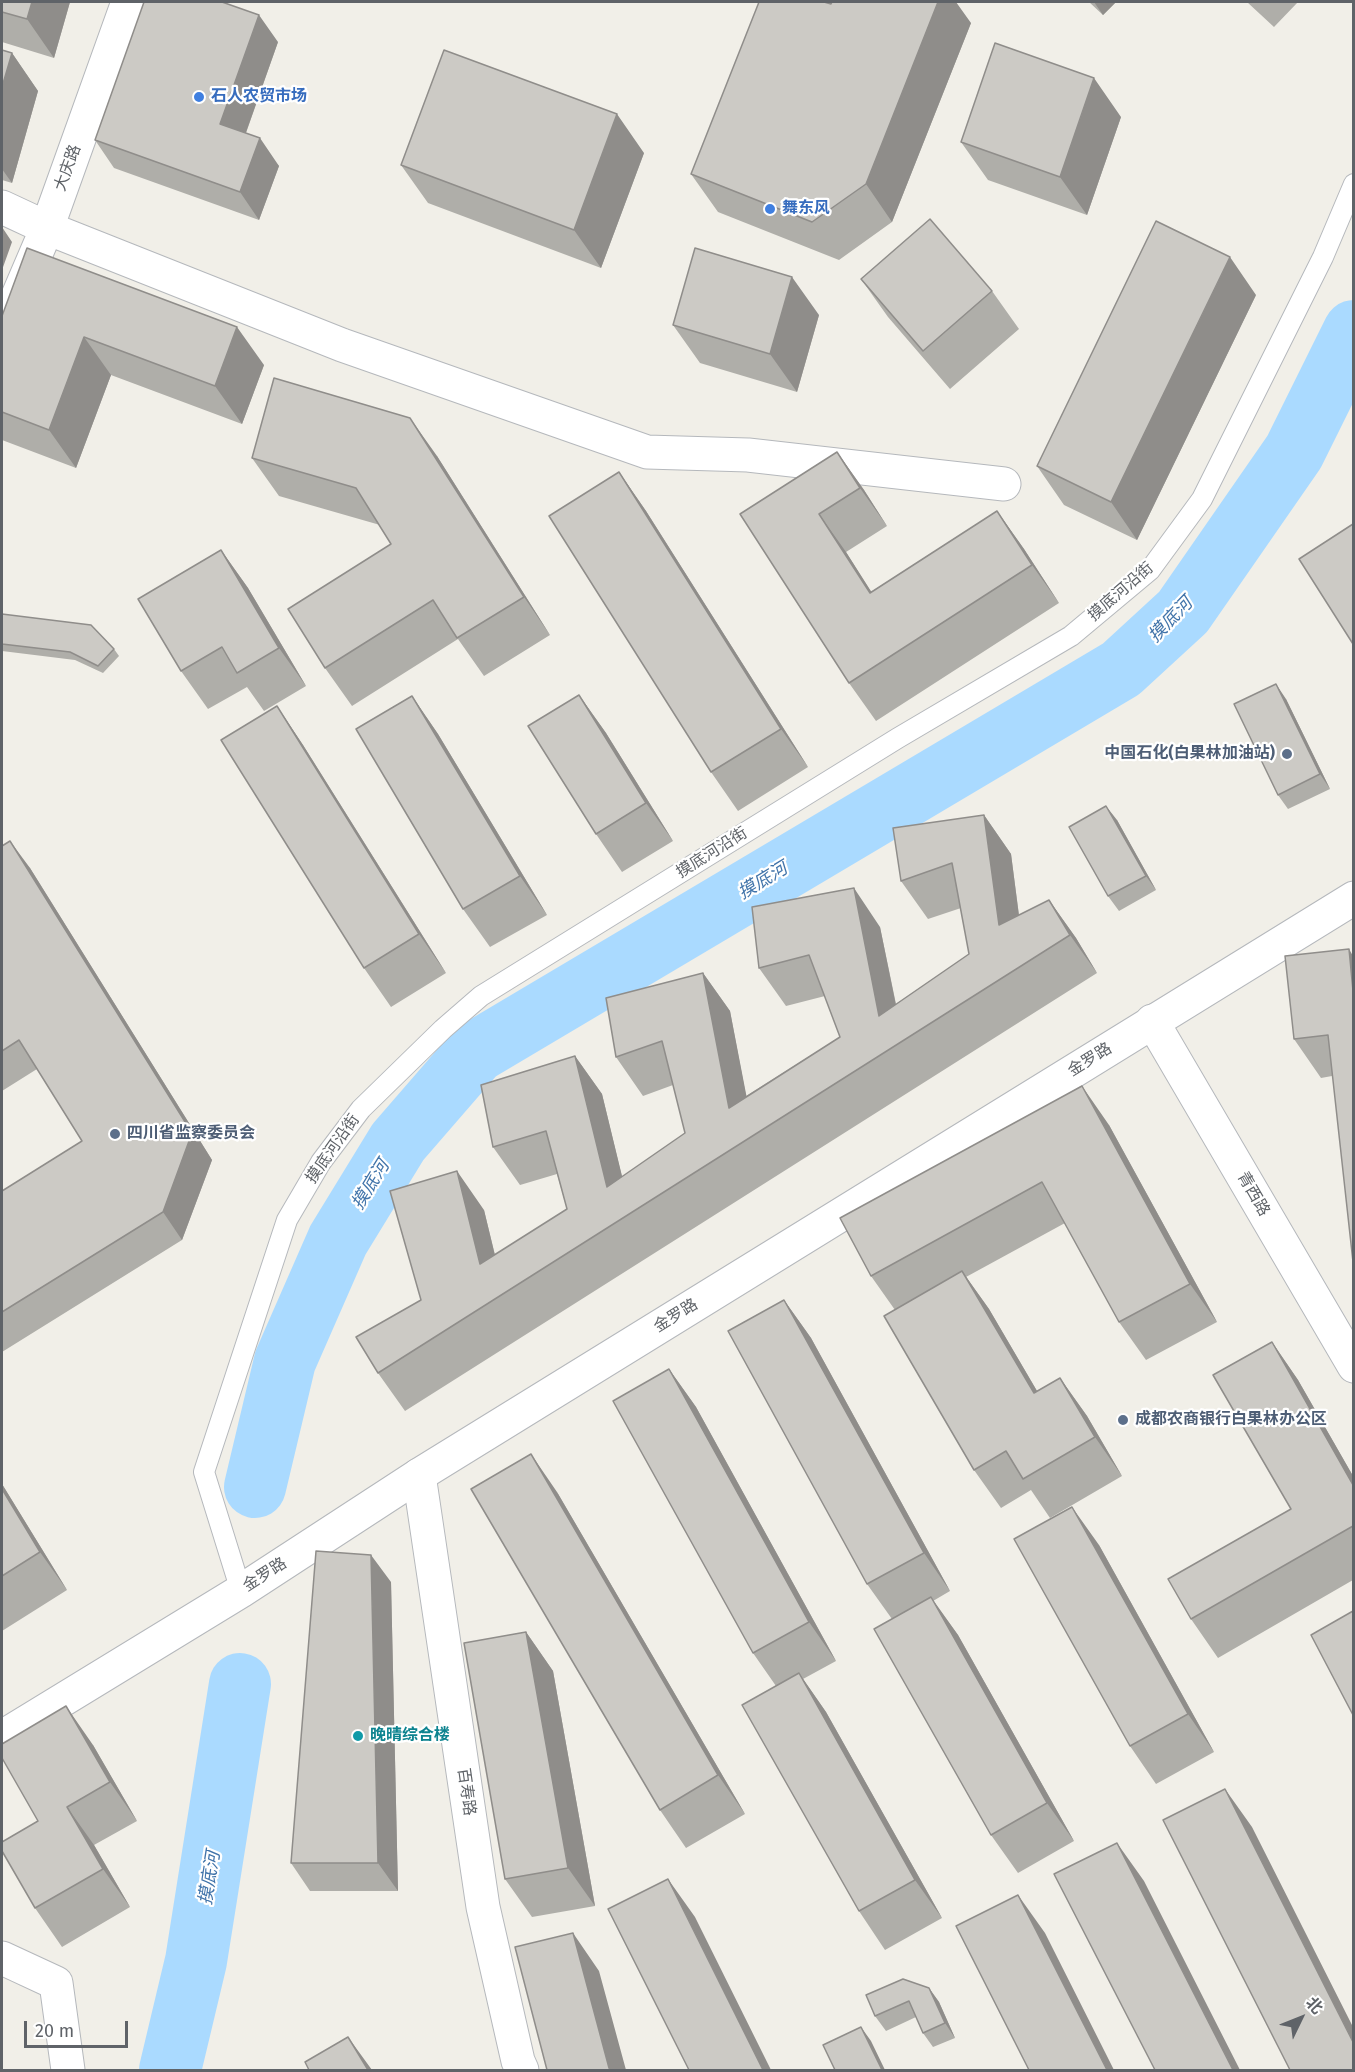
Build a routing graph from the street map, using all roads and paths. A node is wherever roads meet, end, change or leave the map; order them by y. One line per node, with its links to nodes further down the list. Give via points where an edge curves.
1 (128, 2): 4 (street, 大庆路)
2 (1353, 184): 11 (lane, 摸底河沿街, via 1323,257 1202,499 1150,570 1071,636 898,738 481,996 369,1101 334,1142 287,1220 204,1472)
3 (2, 207): 4 (street)
4 (46, 228): 5 (street, 大庆路); 6 (street, via 342,345 647,452 748,455)
5 (2, 333)
6 (1004, 484)
7 (1353, 898): 8 (street, 金罗路)
8 (1152, 1021): 9 (street, 青西路); 10 (street, 金罗路)
9 (1353, 1366)
10 (419, 1475): 11 (street, 金罗路); 15 (street, 百寿路, via 483,1907)
11 (241, 1591): 12 (street, 金罗路)
12 (2, 1737)
13 (2, 1958): 14 (street, via 56,1983)
14 (68, 2070)
15 (522, 2070)

